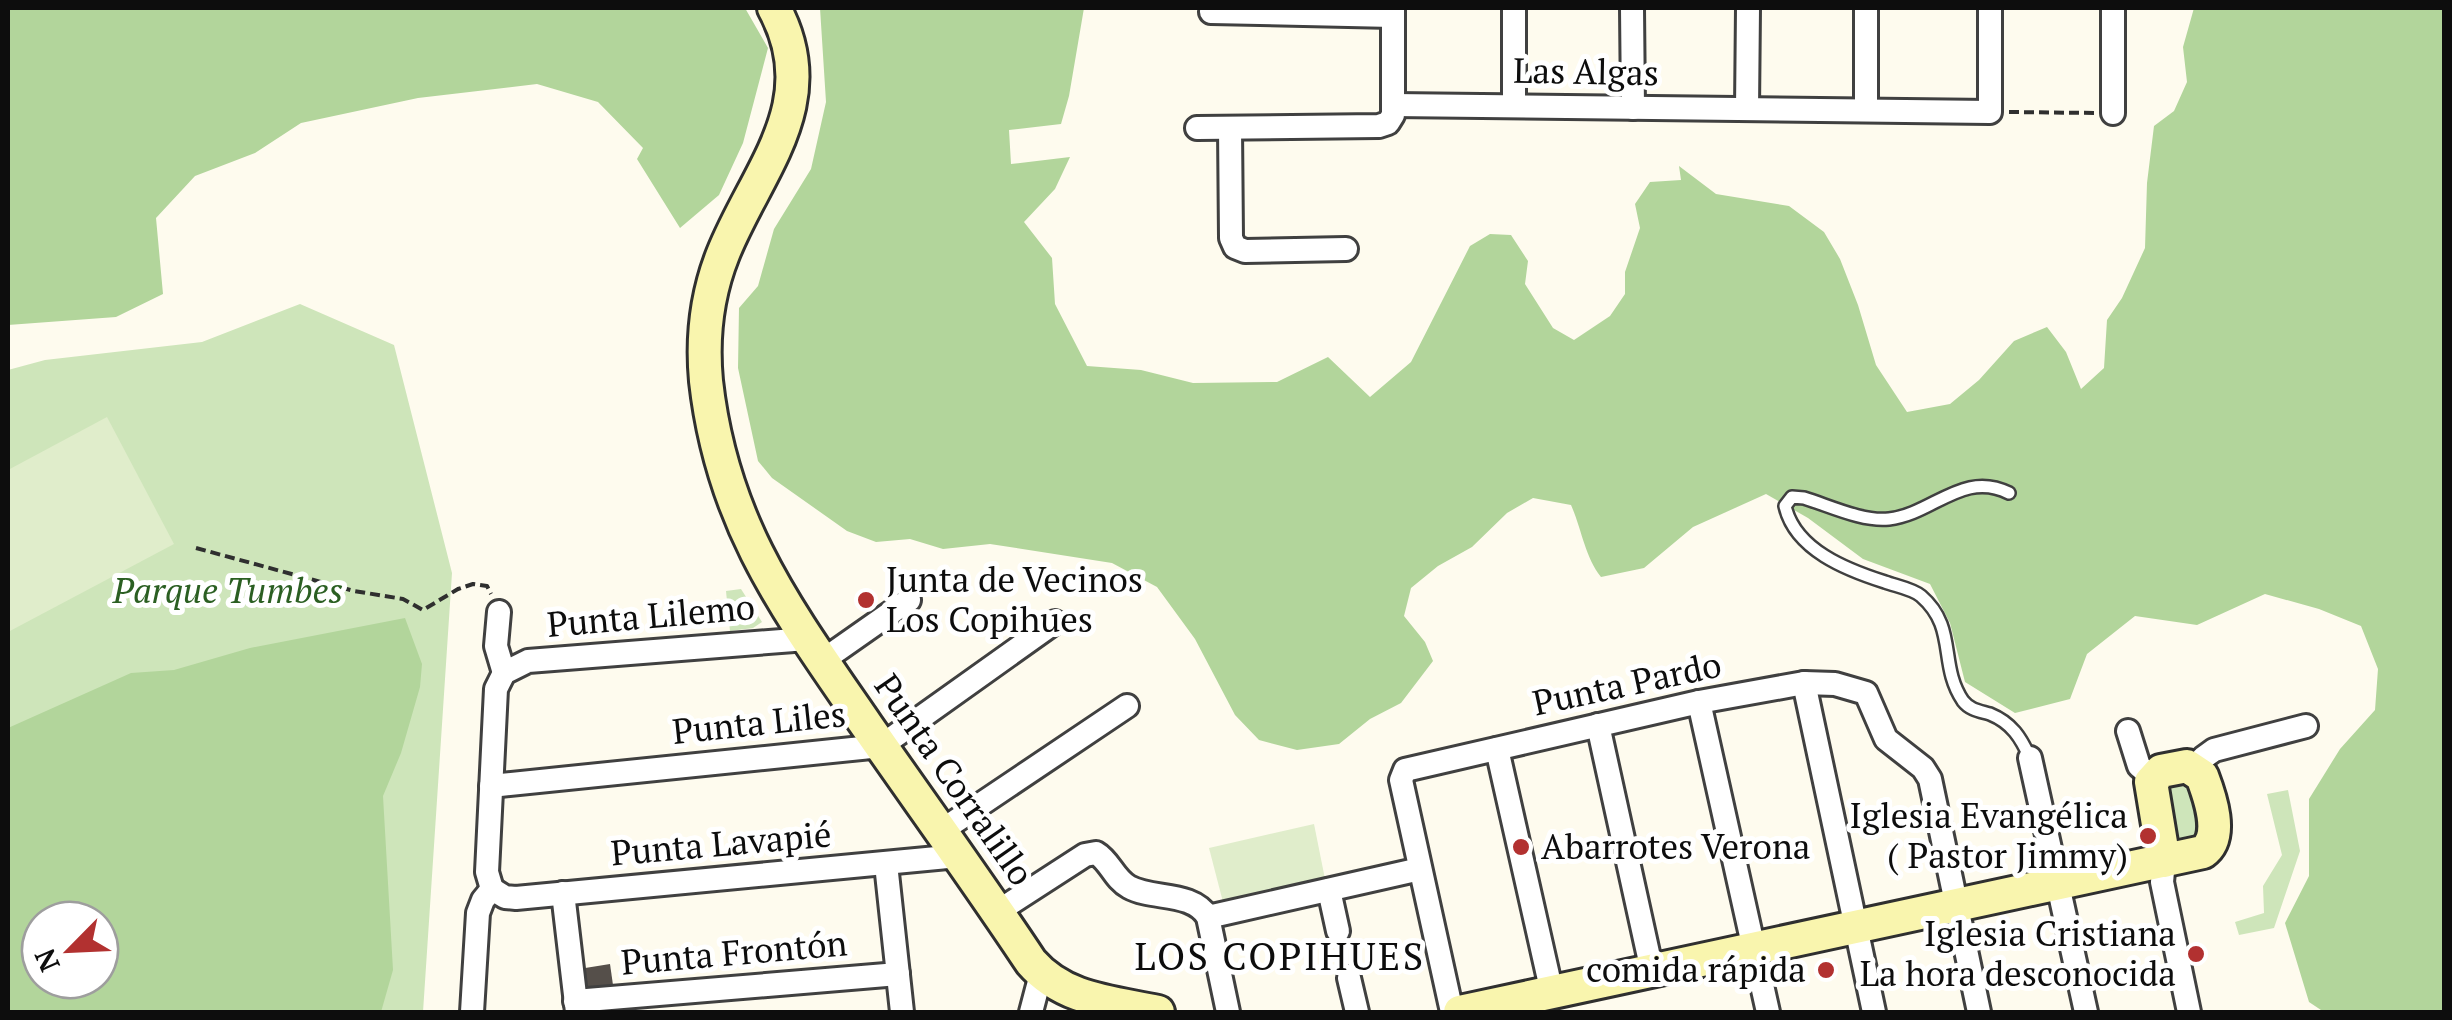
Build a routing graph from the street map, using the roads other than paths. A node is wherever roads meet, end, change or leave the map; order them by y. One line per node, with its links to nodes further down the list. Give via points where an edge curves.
1 (774, 8): 23 (street, Punta Corralillo, via 792,64 789,106 778,148 716,274 705,364 732,498 760,563)
2 (1514, 8): 11 (street)
3 (1632, 8): 12 (street)
4 (1748, 8): 13 (street)
5 (1866, 8): 14 (street)
6 (1990, 8): 14 (street, Las Algas, via 1990,112)
7 (2113, 8): 15 (street)
8 (1211, 12): 9 (street)
9 (1393, 12): 10 (street)
10 (1393, 105): 11 (street, Las Algas); 17 (street, via 1391,120 1379,126)
11 (1514, 106): 12 (street, Las Algas)
12 (1633, 108): 13 (street, Las Algas)
13 (1747, 109): 14 (street, Las Algas)
14 (1866, 110)
15 (2113, 113)
16 (1197, 128): 17 (street)
17 (1230, 128): 18 (street, via 1235,247)
18 (1346, 249)
19 (2009, 493): 33 (lane, via 1981,484 1877,520 1804,498 1792,497 1786,506 1801,535 1842,568 1920,594 1944,626 1950,679 1967,706 2020,734)
20 (909, 600): 23 (street)
21 (499, 612): 24 (street, via 496,646)
22 (1056, 622): 31 (street, Punta Liles)
23 (814, 650): 24 (street, Punta Lilemo, via 528,662); 31 (street, Punta Corralillo)
24 (504, 673): 36 (street, via 496,689)
25 (1804, 684): 26 (street, Punta Pardo); 45 (street, Punta Pardo, via 1836,684 1869,696 1886,739 1930,779); 48 (street)
26 (1699, 702): 28 (street, Punta Pardo); 50 (street)
27 (1127, 706): 37 (street, Punta Lavapié)
28 (1598, 725): 32 (street, Punta Pardo); 51 (street)
29 (2306, 726): 34 (street, via 2214,750)
30 (2128, 731): 35 (street, via 2139,766)
31 (881, 746): 36 (street, Punta Liles); 37 (street, Punta Corralillo)
32 (1496, 749): 40 (street, Punta Pardo, via 1402,774); 55 (street)
33 (2030, 758): 41 (street)
34 (2198, 770): 35 (street, via 2182,766); 38 (street, via 2215,832 2211,846)
35 (2153, 778): 38 (street)
36 (491, 786): 42 (street)
37 (949, 844): 39 (street, Punta Lavapié); 46 (street, Punta Corralillo)
38 (2164, 861): 41 (street); 69 (street, via 2162,882)
39 (886, 864): 44 (street, Punta Lavapié); 52 (street)
40 (1420, 869): 43 (street); 63 (street)
41 (2058, 884): 45 (street); 68 (street)
42 (492, 888): 44 (street, Punta Lavapié, via 510,898); 57 (street, via 478,913)
43 (1329, 890): 47 (street); 49 (street)
44 (564, 893): 56 (street)
45 (1956, 906): 48 (street); 67 (street)
46 (997, 912): 47 (street, via 1090,852 1102,855 1132,889 1196,904); 53 (street, Punta Corralillo)
47 (1208, 917): 61 (street)
48 (1856, 928): 50 (street); 66 (street)
49 (1338, 930)
50 (1754, 950): 51 (street); 65 (street)
51 (1652, 971): 55 (street)
52 (898, 974): 56 (street, Punta Frontón); 58 (street)
53 (1041, 974): 59 (street); 60 (street, Punta Corralillo, via 1076,995)
54 (1349, 978): 62 (street)
55 (1552, 993): 64 (street)
56 (576, 1007)
57 (472, 1012)
58 (902, 1012)
59 (1031, 1012)
60 (1158, 1012)
61 (1228, 1012)
62 (1357, 1012)
63 (1452, 1012)
64 (1460, 1012)
65 (1768, 1012)
66 (1874, 1012)
67 (1980, 1012)
68 (2086, 1012)
69 (2190, 1012)

